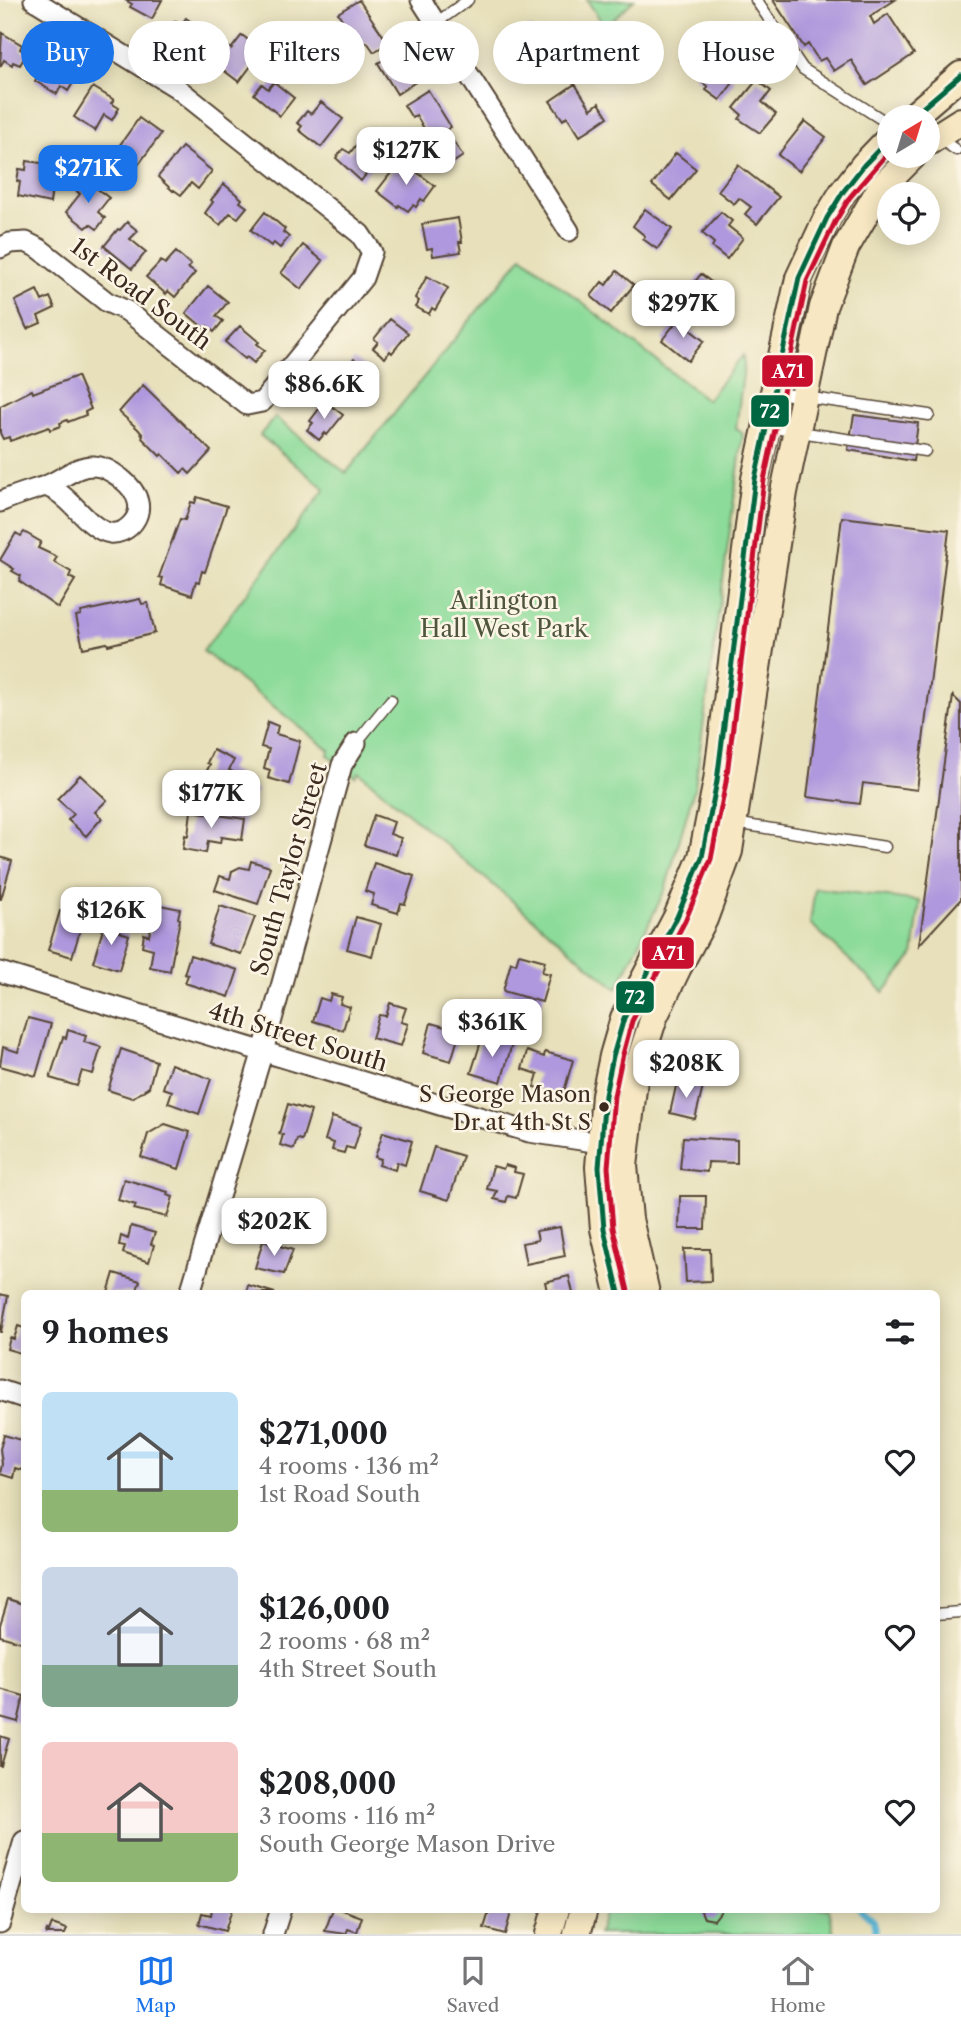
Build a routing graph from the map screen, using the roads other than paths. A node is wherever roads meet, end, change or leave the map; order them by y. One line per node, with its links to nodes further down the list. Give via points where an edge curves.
1 (34, 0): 16 (street, 1st Road South, via 177,88 360,234 372,252 363,278 313,340 262,402 247,405 40,249 26,242)
2 (421, 0): 5 (street)
3 (468, 0): 6 (lane)
4 (756, 0): 10 (lane, via 803,69)
5 (435, 21)
6 (439, 21)
7 (961, 75): 9 (main road)
8 (475, 84): 15 (street)
9 (926, 105)
10 (877, 116)
11 (961, 121): 12 (main road)
12 (940, 143)
13 (877, 151): 17 (main road, via 843,191 799,278)
14 (901, 168): 18 (main road, via 880,189 846,247 823,307)
15 (569, 231)
16 (0, 248)
17 (773, 393): 18 (lane); 20 (main road)
18 (802, 398): 19 (lane); 21 (main road)
19 (929, 415)
20 (766, 427): 21 (lane); 27 (main road, via 755,479 717,781)
21 (796, 433): 22 (lane); 27 (main road)
22 (925, 451)
23 (46, 486): 24 (street)
24 (0, 502)
25 (391, 700): 26 (lane)
26 (356, 743): 30 (street, South Taylor Street, via 342,765)
27 (721, 821): 28 (lane); 31 (main road, via 624,1018 605,1095)
28 (885, 847)
29 (0, 972): 30 (street, 4th Street South)
30 (262, 1052): 31 (street, 4th Street South, via 529,1132); 32 (street, South Taylor Street)
31 (612, 1145): 33 (main road, via 599,1167 604,1229); 34 (main road, via 624,1166 629,1219)
32 (191, 1290)
33 (618, 1290)
34 (645, 1290)
35 (0, 1390): 36 (street)
36 (21, 1397)
37 (961, 1612): 38 (lane)
38 (940, 1614)
39 (21, 1852): 43 (street)
40 (280, 1913): 44 (street)
41 (555, 1913): 45 (main road)
42 (583, 1913): 46 (main road)
43 (0, 1923)
44 (273, 1934)
45 (549, 1934)
46 (577, 1934)

